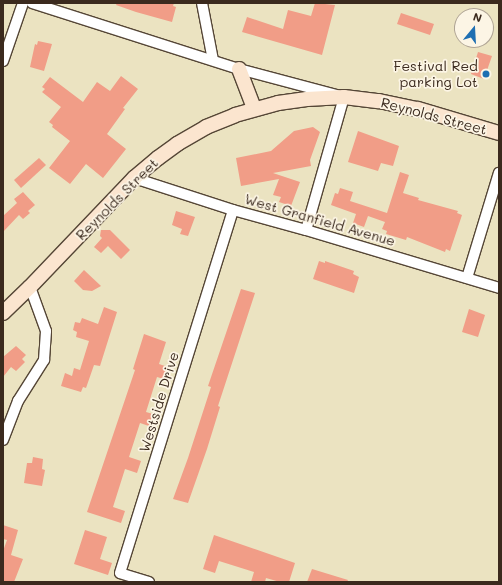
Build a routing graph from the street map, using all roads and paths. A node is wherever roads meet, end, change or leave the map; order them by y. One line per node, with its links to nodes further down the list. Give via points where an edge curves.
1 (23, 3): 5 (street)
2 (32, 3): 4 (street, Reynolds Street)
3 (202, 3): 4 (street)
4 (213, 60): 6 (street, Reynolds Street)
5 (3, 61)
6 (239, 69): 7 (street, Reynolds Street); 8 (main road)
7 (344, 97): 8 (main road, Reynolds Street, via 307,99); 9 (main road, Reynolds Street, via 418,109); 13 (street)
8 (254, 108): 11 (main road, Reynolds Street, via 206,127 177,144)
9 (499, 133)
10 (499, 173): 14 (street)
11 (134, 178): 12 (street, West Granfield Avenue); 15 (main road, Reynolds Street)
12 (233, 210): 13 (street, West Granfield Avenue); 19 (street, Westside Drive, via 120,573)
13 (306, 230): 14 (street, West Granfield Avenue)
14 (468, 278): 16 (street, West Granfield Avenue)
15 (30, 287): 17 (main road, Reynolds Street); 18 (street, via 46,331 44,360 18,401)
16 (499, 288)
17 (3, 313)
18 (3, 440)
19 (149, 582)

